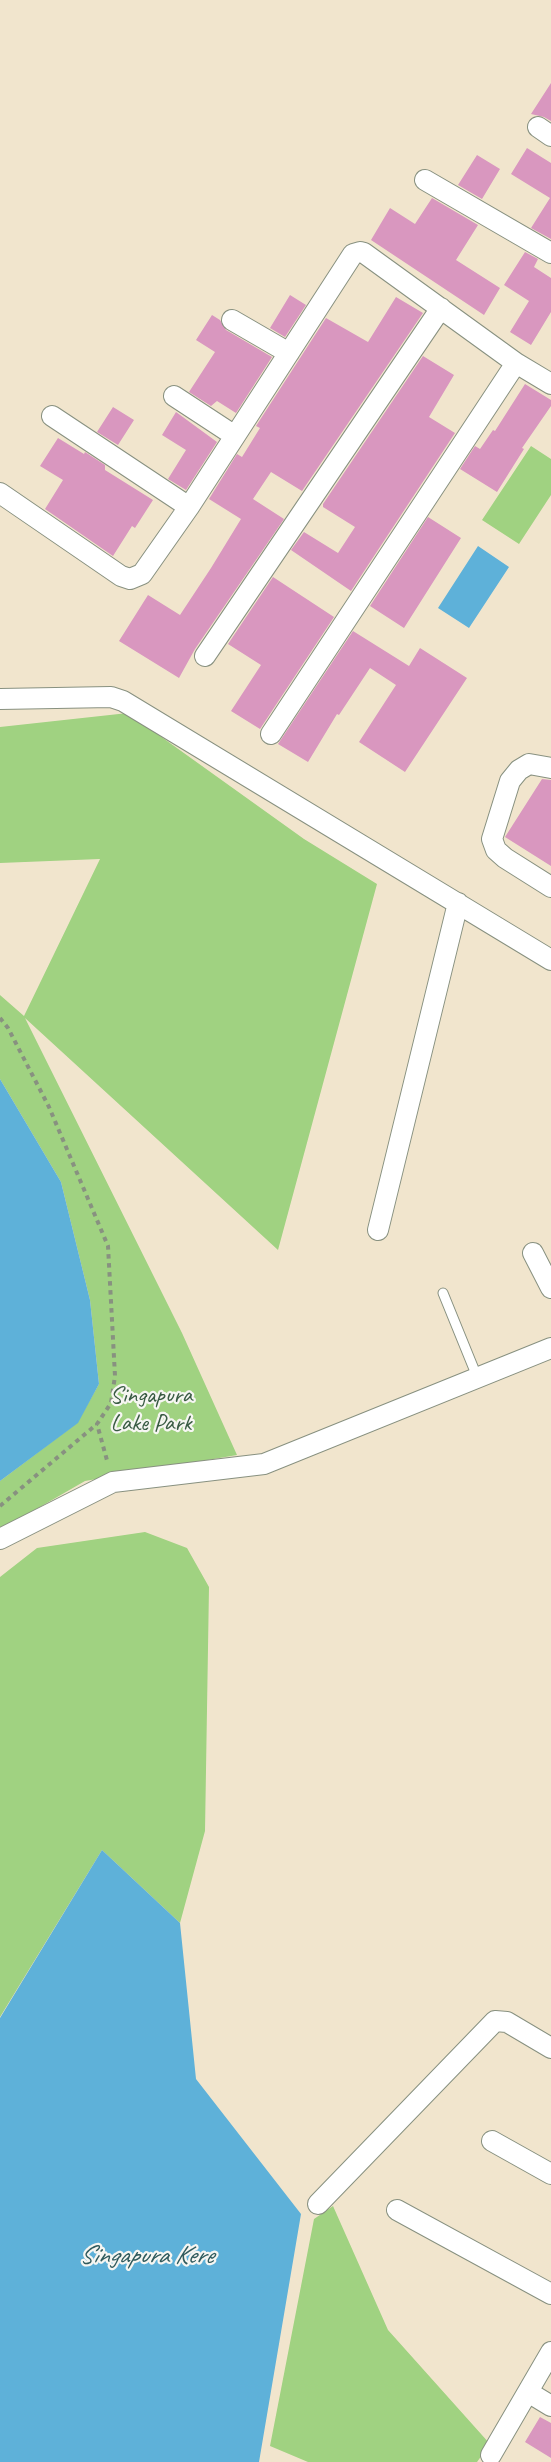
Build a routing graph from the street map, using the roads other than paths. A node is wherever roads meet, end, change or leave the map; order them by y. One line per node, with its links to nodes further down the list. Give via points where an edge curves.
1 (425, 180): 2 (street)
2 (551, 253)
3 (441, 308): 5 (street, via 364,253 353,254); 6 (street); 13 (street)
4 (232, 320): 5 (street)
5 (289, 353): 10 (street)
6 (516, 363): 7 (street); 15 (street)
7 (551, 384)
8 (174, 396): 10 (street)
9 (52, 416): 12 (street)
10 (235, 436): 12 (street)
11 (0, 493): 12 (street, via 130,579 142,574)
12 (189, 507)
13 (205, 656)
14 (0, 699): 18 (street, via 117,698)
15 (272, 734)
16 (551, 768): 17 (street, via 529,764 519,770 510,781 492,839 505,858)
17 (551, 887)
18 (458, 903): 19 (street); 20 (street)
19 (551, 960)
20 (378, 1230)
21 (533, 1253): 22 (street)
22 (551, 1288)
23 (443, 1293): 25 (lane)
24 (551, 1347): 25 (street)
25 (478, 1378): 26 (street, via 264,1464 112,1482)
26 (0, 1539)
27 (551, 2048): 30 (street, via 507,2022 495,2021)
28 (492, 2141): 29 (street)
29 (551, 2174)
30 (318, 2204)
31 (397, 2210): 32 (street)
32 (551, 2294)
33 (551, 2352): 34 (street)
34 (528, 2392): 35 (street); 36 (street)
35 (551, 2406)
36 (491, 2455)

